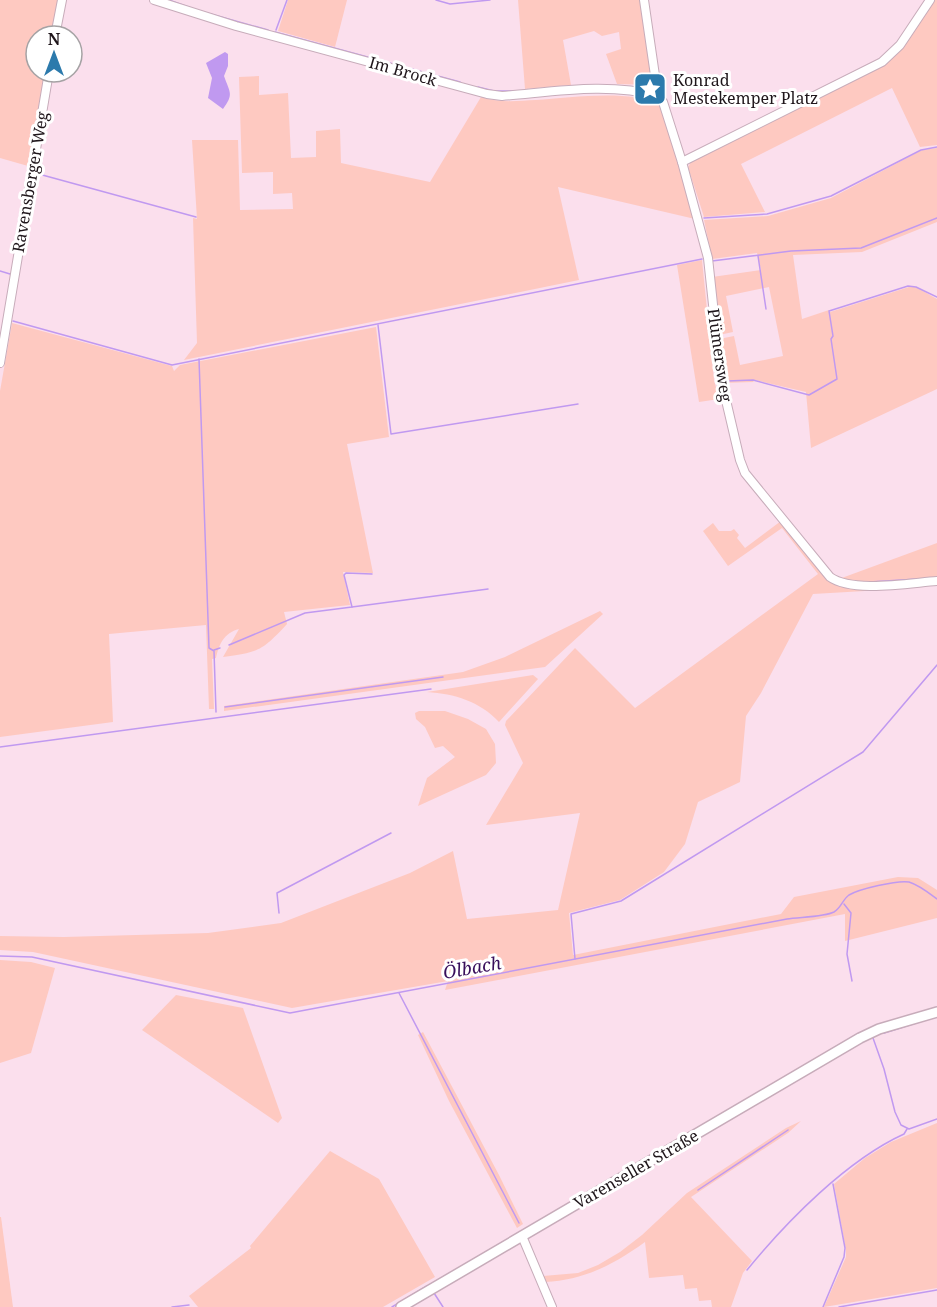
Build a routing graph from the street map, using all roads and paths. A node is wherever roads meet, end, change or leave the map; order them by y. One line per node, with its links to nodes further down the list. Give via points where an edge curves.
1 (62, 0): 5 (street)
2 (154, 0): 7 (street, Im Brock, via 487,94 608,89)
3 (644, 0): 7 (street, Plümersweg)
4 (930, 0): 8 (street, via 900,45 882,62)
5 (57, 24)
6 (47, 84): 9 (street, Ravensberger Weg)
7 (658, 96): 8 (street, Plümersweg)
8 (682, 162): 10 (street, Plümersweg, via 708,258 720,379 745,473 837,582 864,586)
9 (0, 363)
10 (937, 582)
11 (937, 1012): 12 (main road, Varenseller Straße, via 871,1033)
12 (522, 1236): 13 (main road, Varenseller Straße); 14 (street)
13 (401, 1307)
14 (552, 1307)

